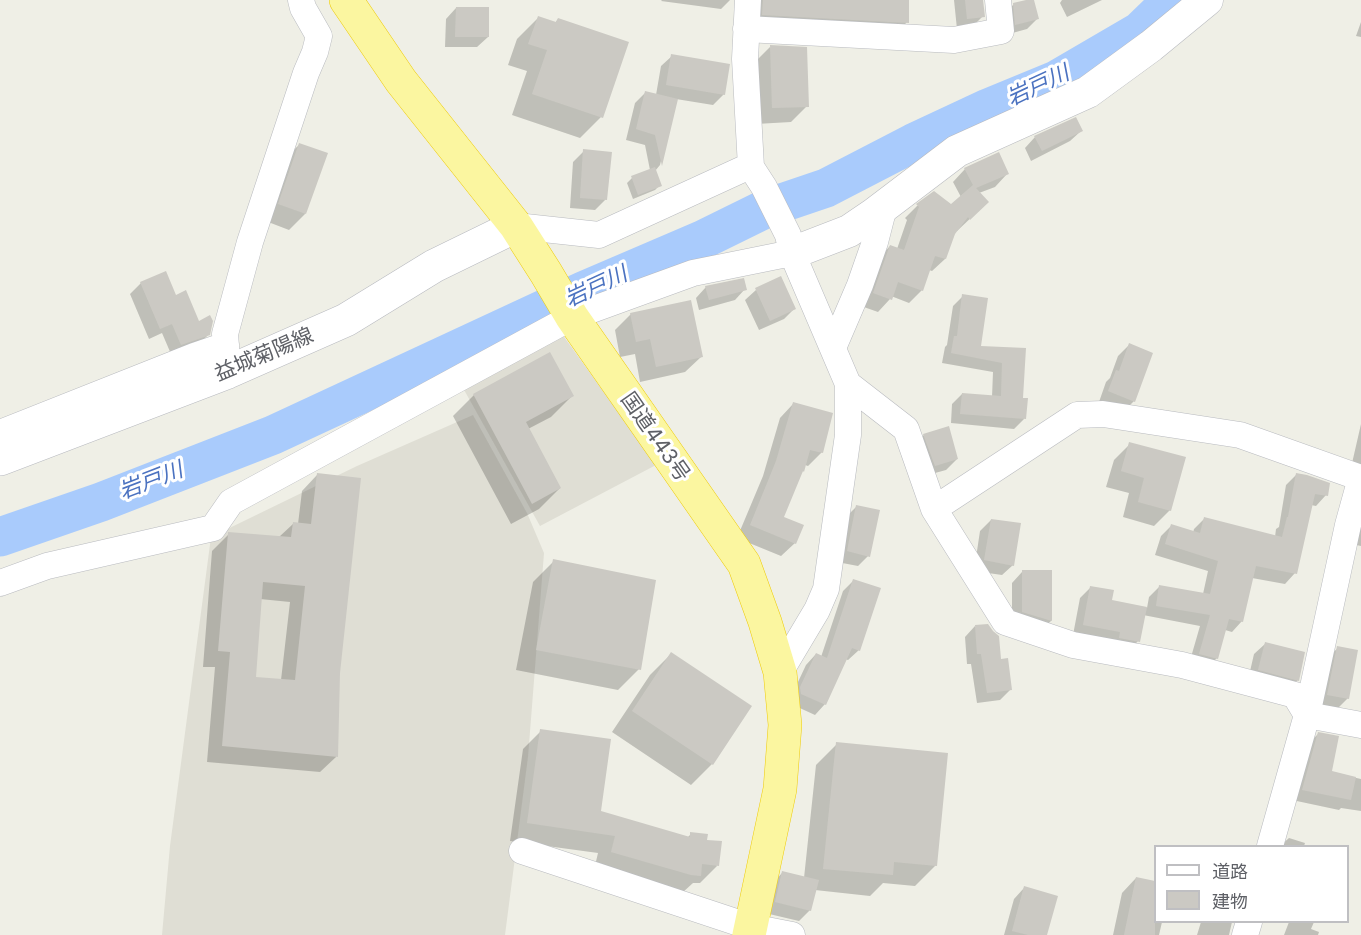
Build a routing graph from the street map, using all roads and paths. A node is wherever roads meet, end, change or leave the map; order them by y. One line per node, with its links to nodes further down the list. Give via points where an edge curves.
1 (301, 0): 13 (street, via 319,36 250,242 225,334)
2 (346, 0): 9 (highway, 国道443号, via 401,81)
3 (748, 0): 6 (street)
4 (998, 0): 6 (street, via 1001,31 954,40)
5 (1208, 0): 8 (street, via 1088,92 957,151)
6 (746, 29): 7 (street)
7 (751, 167): 9 (street, via 599,235); 10 (street)
8 (884, 207): 10 (street, via 849,231); 12 (street, via 860,285)
9 (523, 237): 11 (highway, 国道443号); 13 (main road, 益城菊陽線, via 434,266 346,320)
10 (790, 244): 11 (street, via 693,273); 12 (street)
11 (572, 317): 18 (street, via 231,502 213,528 47,566); 19 (highway, 国道443号, via 744,564)
12 (833, 348): 14 (street)
13 (227, 358): 15 (street, via 194,356); 16 (main road, 益城菊陽線)
14 (849, 384): 17 (street, via 906,429); 19 (street, via 848,435 826,589)
15 (0, 433)
16 (0, 459)
17 (934, 509): 20 (street, via 1005,622 1073,645 1182,664 1295,695); 20 (street, via 1077,415 1104,414 1240,435 1361,478)
18 (0, 583)
19 (780, 672): 24 (highway, 国道443号, via 784,725 780,789)
20 (1307, 716): 21 (street); 22 (street)
21 (1361, 725)
22 (1270, 845)
23 (522, 851): 24 (street)
24 (750, 931): 25 (street)
25 (792, 935)

